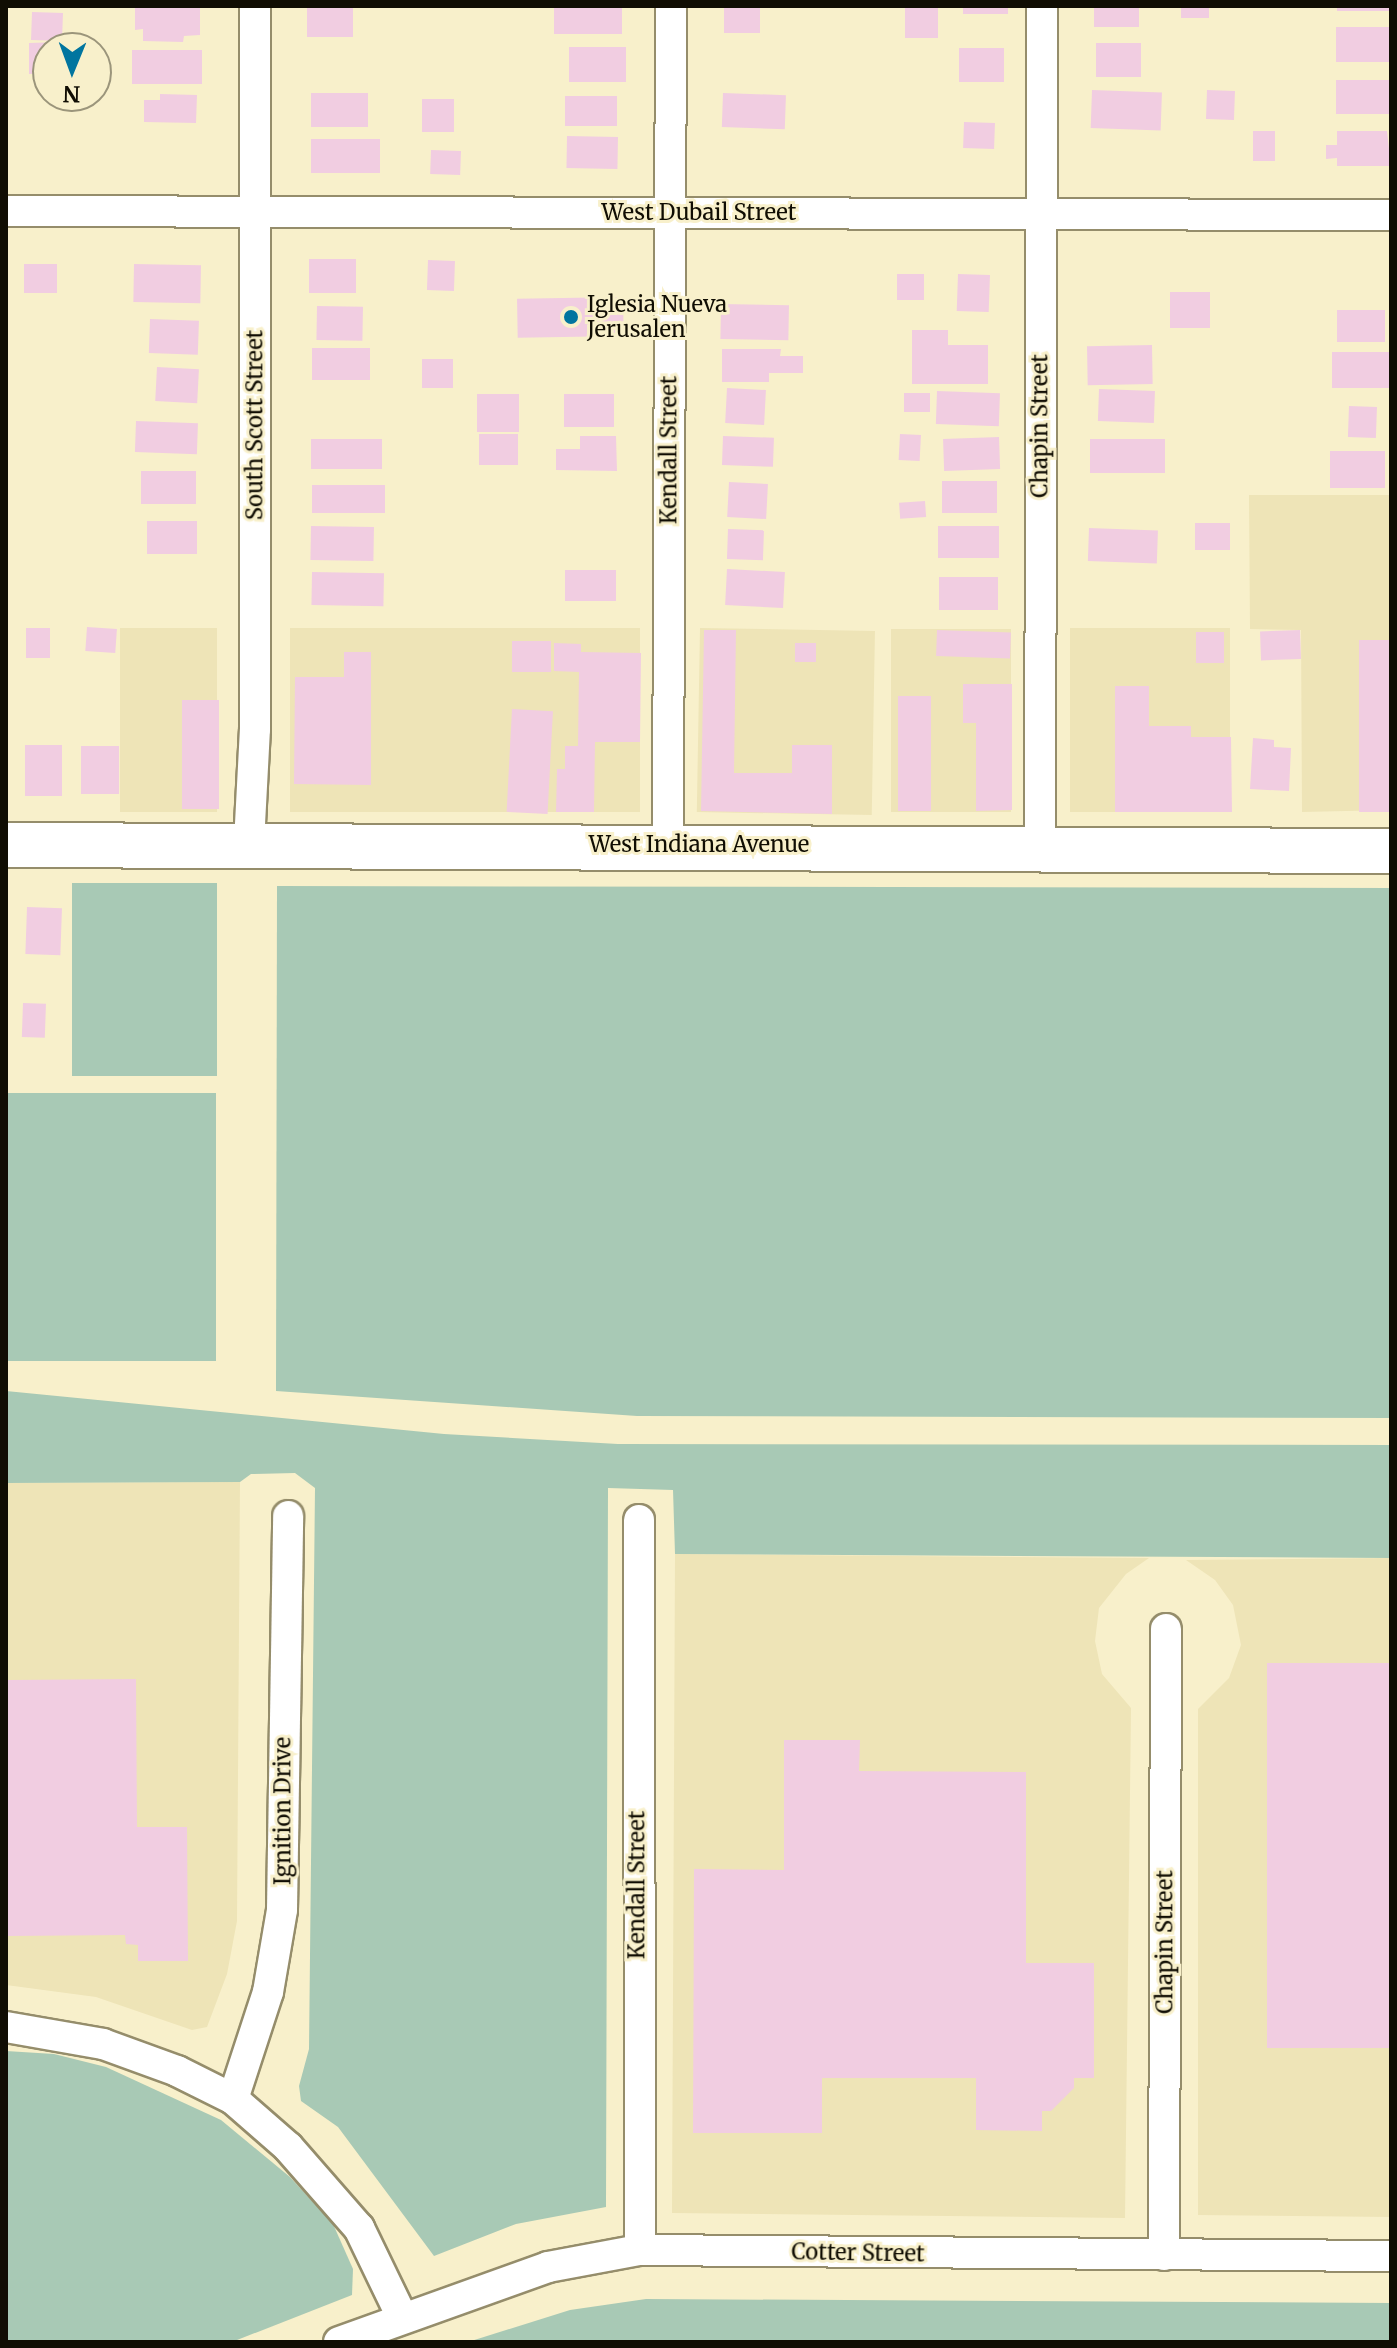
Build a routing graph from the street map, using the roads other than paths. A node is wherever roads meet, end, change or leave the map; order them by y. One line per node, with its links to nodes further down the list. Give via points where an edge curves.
1 (255, 6): 5 (street, South Scott Street)
2 (671, 6): 6 (street, Kendall Street)
3 (1042, 6): 7 (street, Chapin Street)
4 (6, 211): 5 (street, West Dubail Street)
5 (256, 212): 6 (street, West Dubail Street); 9 (street, South Scott Street, via 255,729)
6 (670, 213): 7 (street, West Dubail Street); 11 (street, Kendall Street)
7 (1040, 214): 8 (street, West Dubail Street); 12 (street, Chapin Street)
8 (1391, 215)
9 (249, 843): 10 (street, West Indiana Avenue); 11 (street, West Indiana Avenue)
10 (6, 845)
11 (668, 846): 12 (street, West Indiana Avenue)
12 (1040, 847): 13 (street, West Indiana Avenue)
13 (1391, 851)
14 (288, 1516): 18 (street, Ignition Drive, via 282,1910 268,1992)
15 (639, 1520): 19 (street, Kendall Street)
16 (1166, 1629): 20 (street, Chapin Street)
17 (6, 2027): 18 (street, via 103,2044)
18 (233, 2099): 22 (street, via 288,2147 359,2228)
19 (640, 2250): 20 (street, Cotter Street); 22 (street, Cotter Street, via 548,2267)
20 (1164, 2255): 21 (street, Cotter Street)
21 (1391, 2256)
22 (402, 2317): 23 (street, Cotter Street)
23 (339, 2342)

